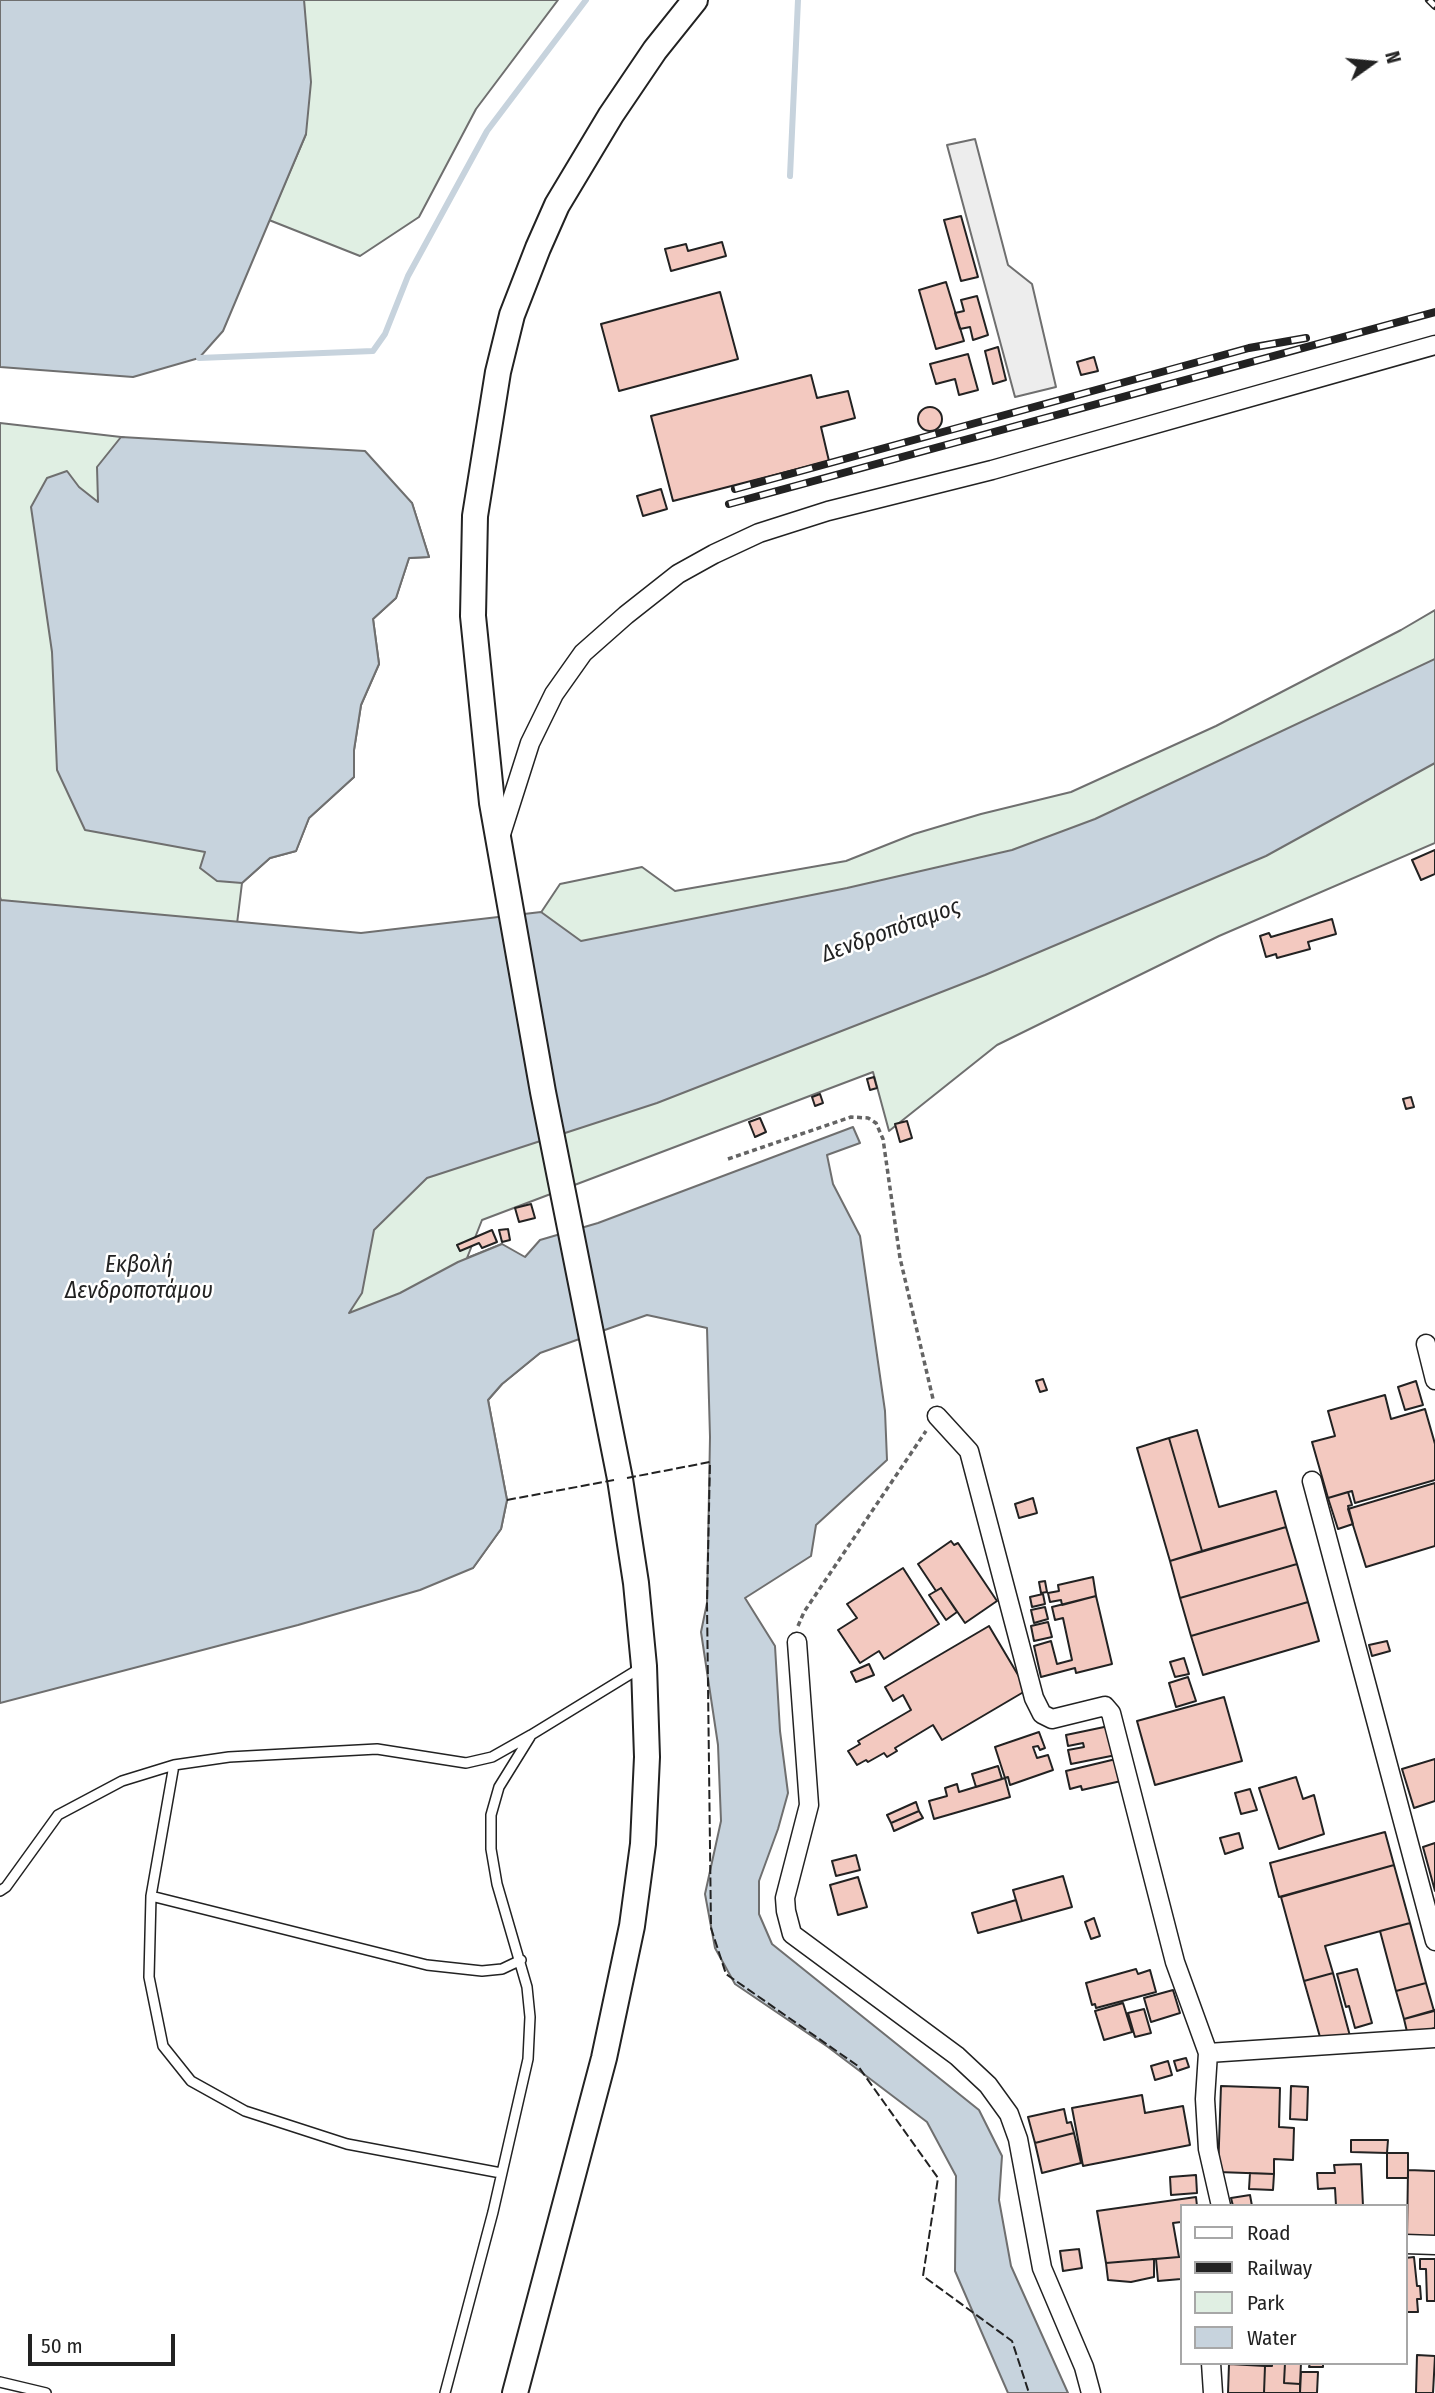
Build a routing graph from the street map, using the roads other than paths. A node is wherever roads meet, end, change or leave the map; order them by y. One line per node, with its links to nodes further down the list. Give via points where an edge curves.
1 (695, 0): 3 (street, via 611,115 557,205 512,315 498,372 475,516 472,616)
2 (1435, 345): 3 (street, via 992,470 828,511 759,533 714,554 678,574 583,653 554,694 530,743)
3 (499, 841): 9 (street, via 622,1492)
4 (1426, 1344): 5 (street)
5 (1435, 1380)
6 (937, 1416): 17 (street, via 969,1451 1042,1714 1052,1719 1105,1706 1111,1713 1175,1962)
7 (1312, 1481): 14 (street)
8 (797, 1642): 27 (street, via 809,1805 785,1898 792,1934 957,2056 988,2085 1009,2114 1018,2138 1042,2268)
9 (644, 1666): 10 (lane); 26 (street, via 643,1844 632,1926 604,2058)
10 (531, 1735): 11 (lane, via 492,1756 466,1763 377,1749); 15 (lane, via 499,1787 491,1815 498,1884)
11 (174, 1765): 12 (lane, via 122,1781 58,1815); 13 (lane)
12 (0, 1891)
13 (151, 1896): 15 (lane, via 427,1965 482,1971 502,1969); 18 (lane, via 149,1977 163,2046 191,2081 245,2110 346,2144)
14 (1435, 1941)
15 (521, 1960): 18 (lane, via 530,2017 528,2059)
16 (1435, 2038): 17 (street)
17 (1209, 2053): 19 (street, via 1205,2099 1208,2148)
18 (501, 2173): 25 (lane)
19 (1221, 2204)
20 (1407, 2245): 21 (street)
21 (1435, 2245)
22 (1210, 2365): 28 (street)
23 (0, 2382): 24 (lane)
24 (46, 2393)
25 (445, 2393)
26 (515, 2393)
27 (1091, 2393)
28 (1213, 2393)

